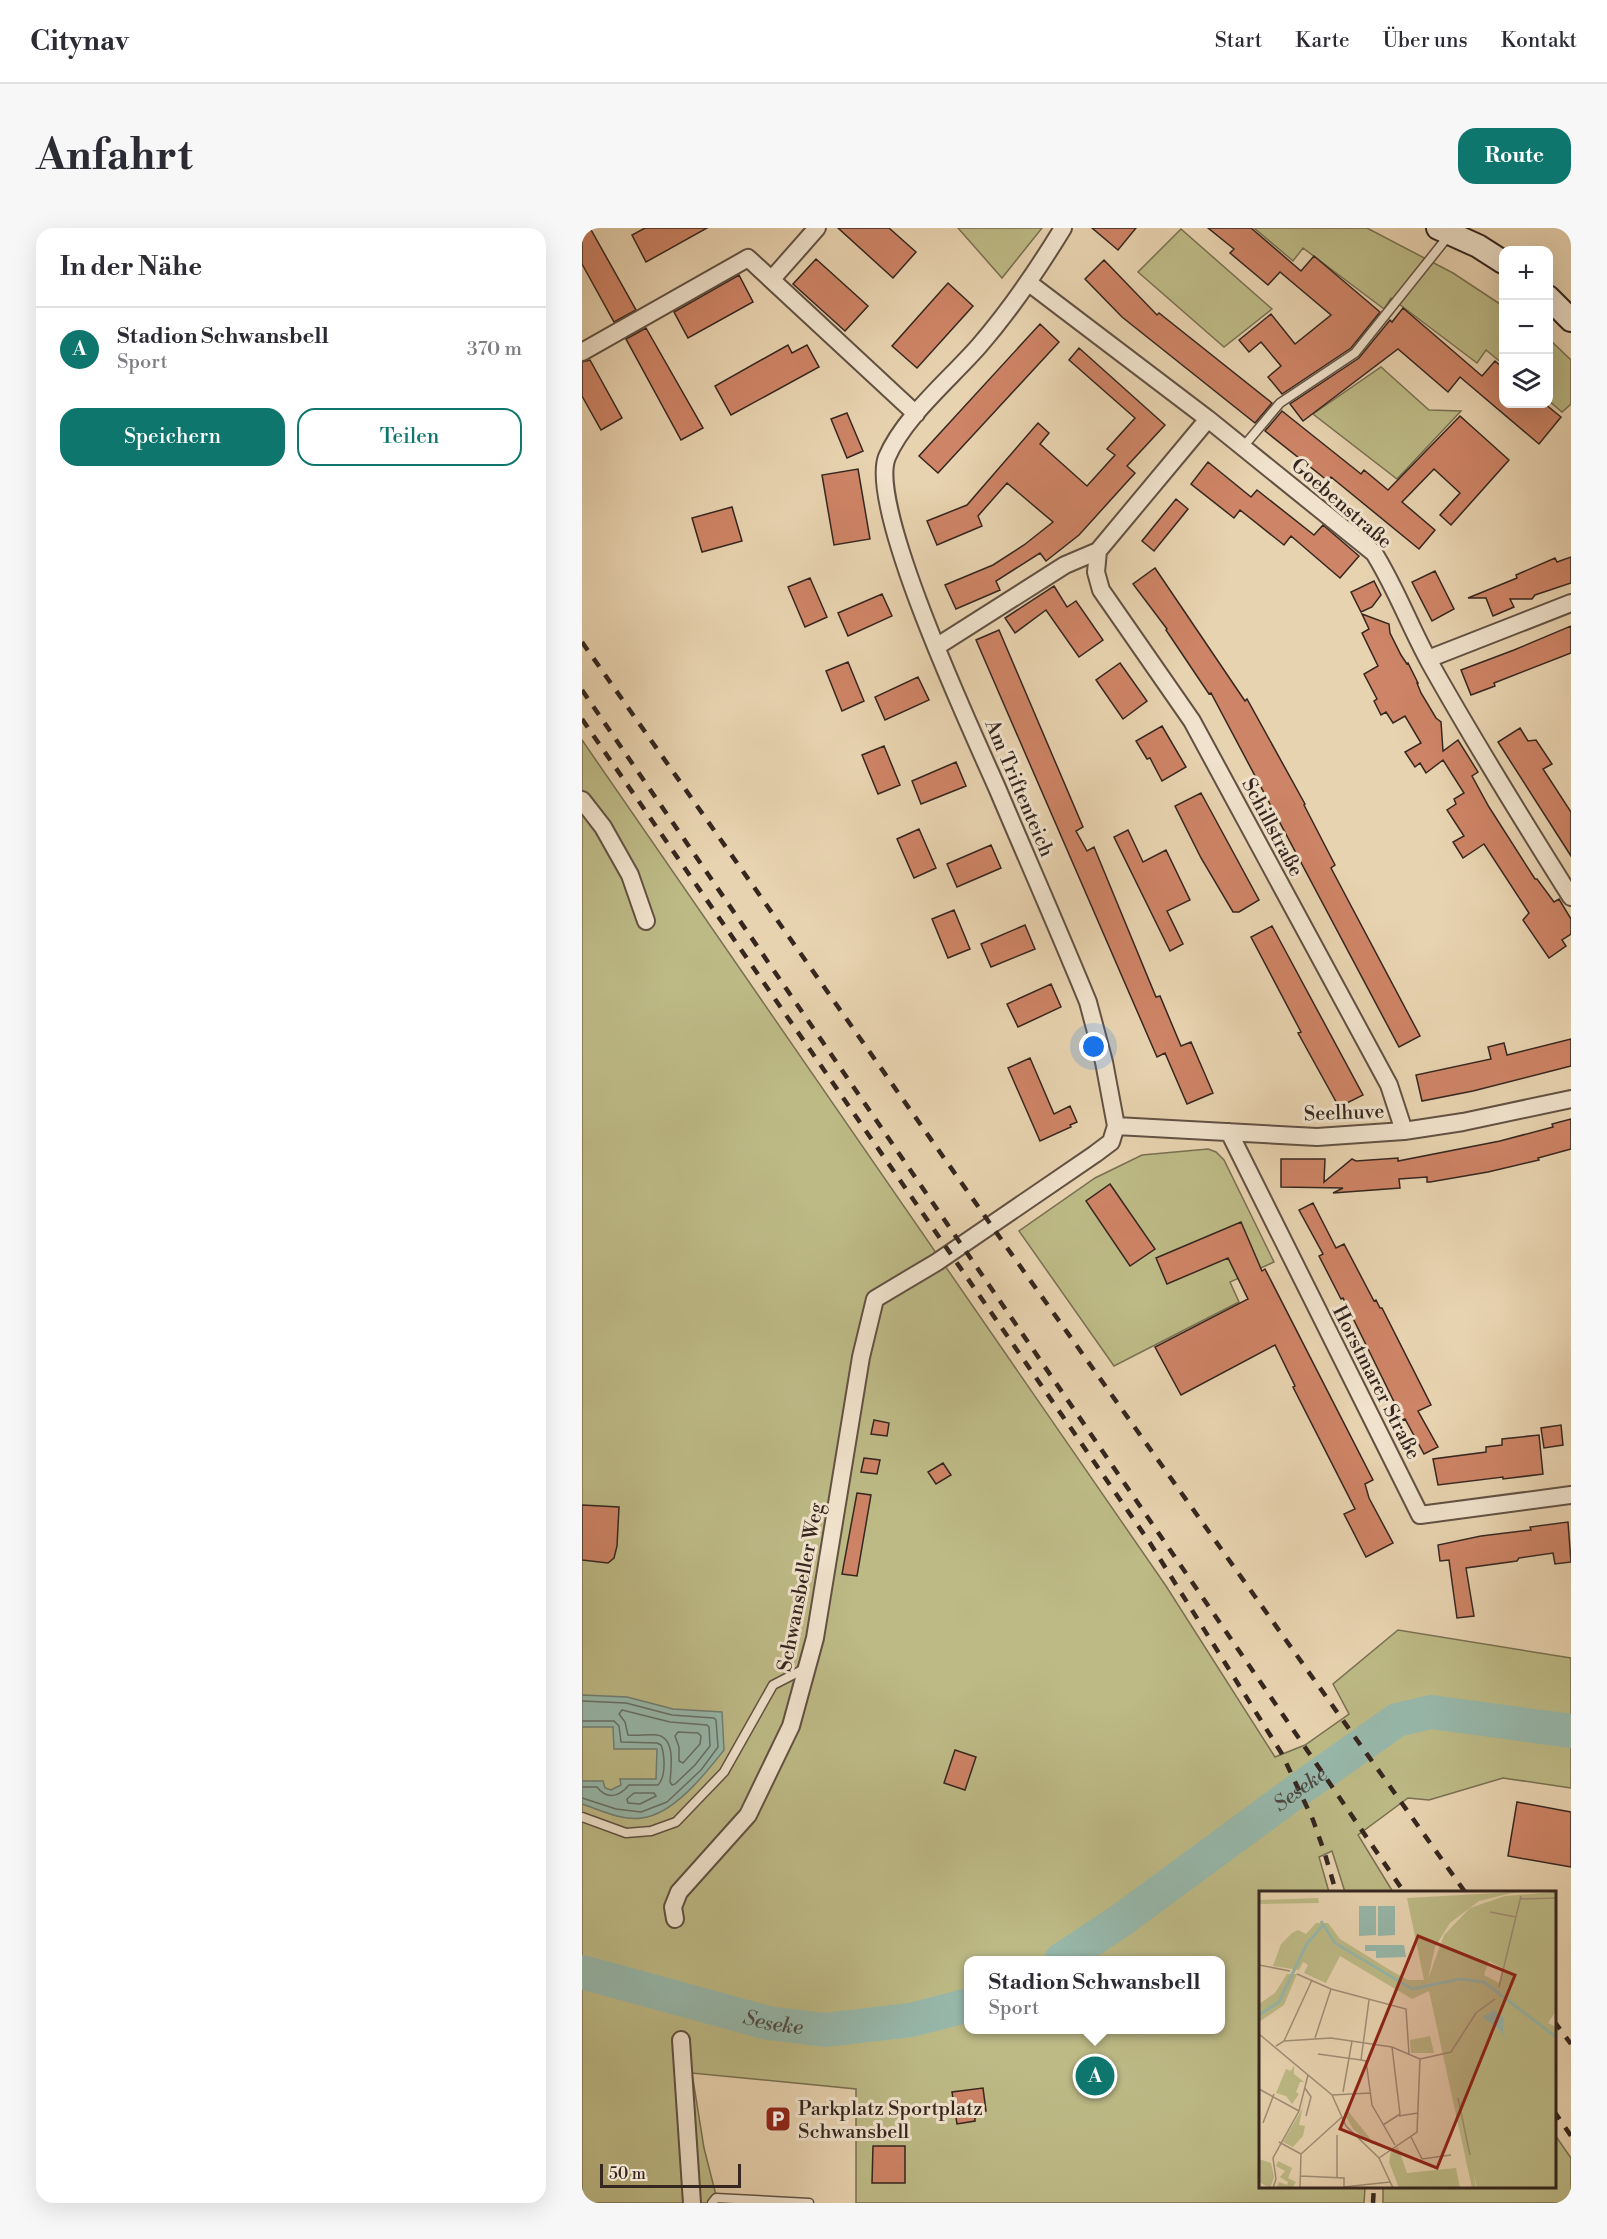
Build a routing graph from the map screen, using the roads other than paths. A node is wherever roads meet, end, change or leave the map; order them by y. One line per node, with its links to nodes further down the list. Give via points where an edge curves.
1 (817, 228): 5 (street)
2 (1063, 228): 6 (street, Am Triftenteich)
3 (1444, 231): 4 (main road); 12 (lane, via 1355,353 1280,403)
4 (1499, 259)
5 (772, 279): 9 (street, via 748,258); 10 (street)
6 (1029, 283): 10 (street, Am Triftenteich); 11 (street, Goebenstraße)
7 (1551, 300): 8 (main road)
8 (1571, 320)
9 (582, 352)
10 (916, 414): 15 (street, Am Triftenteich, via 898,436 884,472 898,545)
11 (1208, 419): 12 (street, Goebenstraße); 13 (street)
12 (1243, 447): 16 (street, Goebenstraße, via 1374,553)
13 (1098, 552): 15 (street, via 1065,565); 22 (street, Schillstraße, via 1096,572 1101,590 1192,721 1389,1085)
14 (1571, 603): 16 (street)
15 (936, 647): 21 (street, Am Triftenteich, via 1088,1002)
16 (1428, 659): 18 (street, Goebenstraße)
17 (582, 800): 19 (street, via 603,827 630,875)
18 (1571, 897)
19 (646, 921)
20 (1571, 1099): 22 (street, Seelhuve)
21 (1116, 1126): 23 (street, Seelhuve); 25 (street, Schwansbeller Weg, via 1111,1142 1095,1154 937,1262 874,1299 815,1638)
22 (1404, 1131): 23 (street, Seelhuve, via 1317,1137)
23 (1228, 1132): 24 (street, Horstmarer Straße, via 1420,1515)
24 (1571, 1495)
25 (806, 1668): 26 (lane, via 774,1685 724,1772 676,1822 651,1831 626,1833); 27 (street, Schwansbeller Weg, via 791,1726 748,1815 679,1892 673,1907)
26 (582, 1817)
27 (675, 1919)
28 (681, 2040): 29 (street)
29 (692, 2203)
30 (712, 2203): 31 (lane, via 716,2198)
31 (809, 2203)

